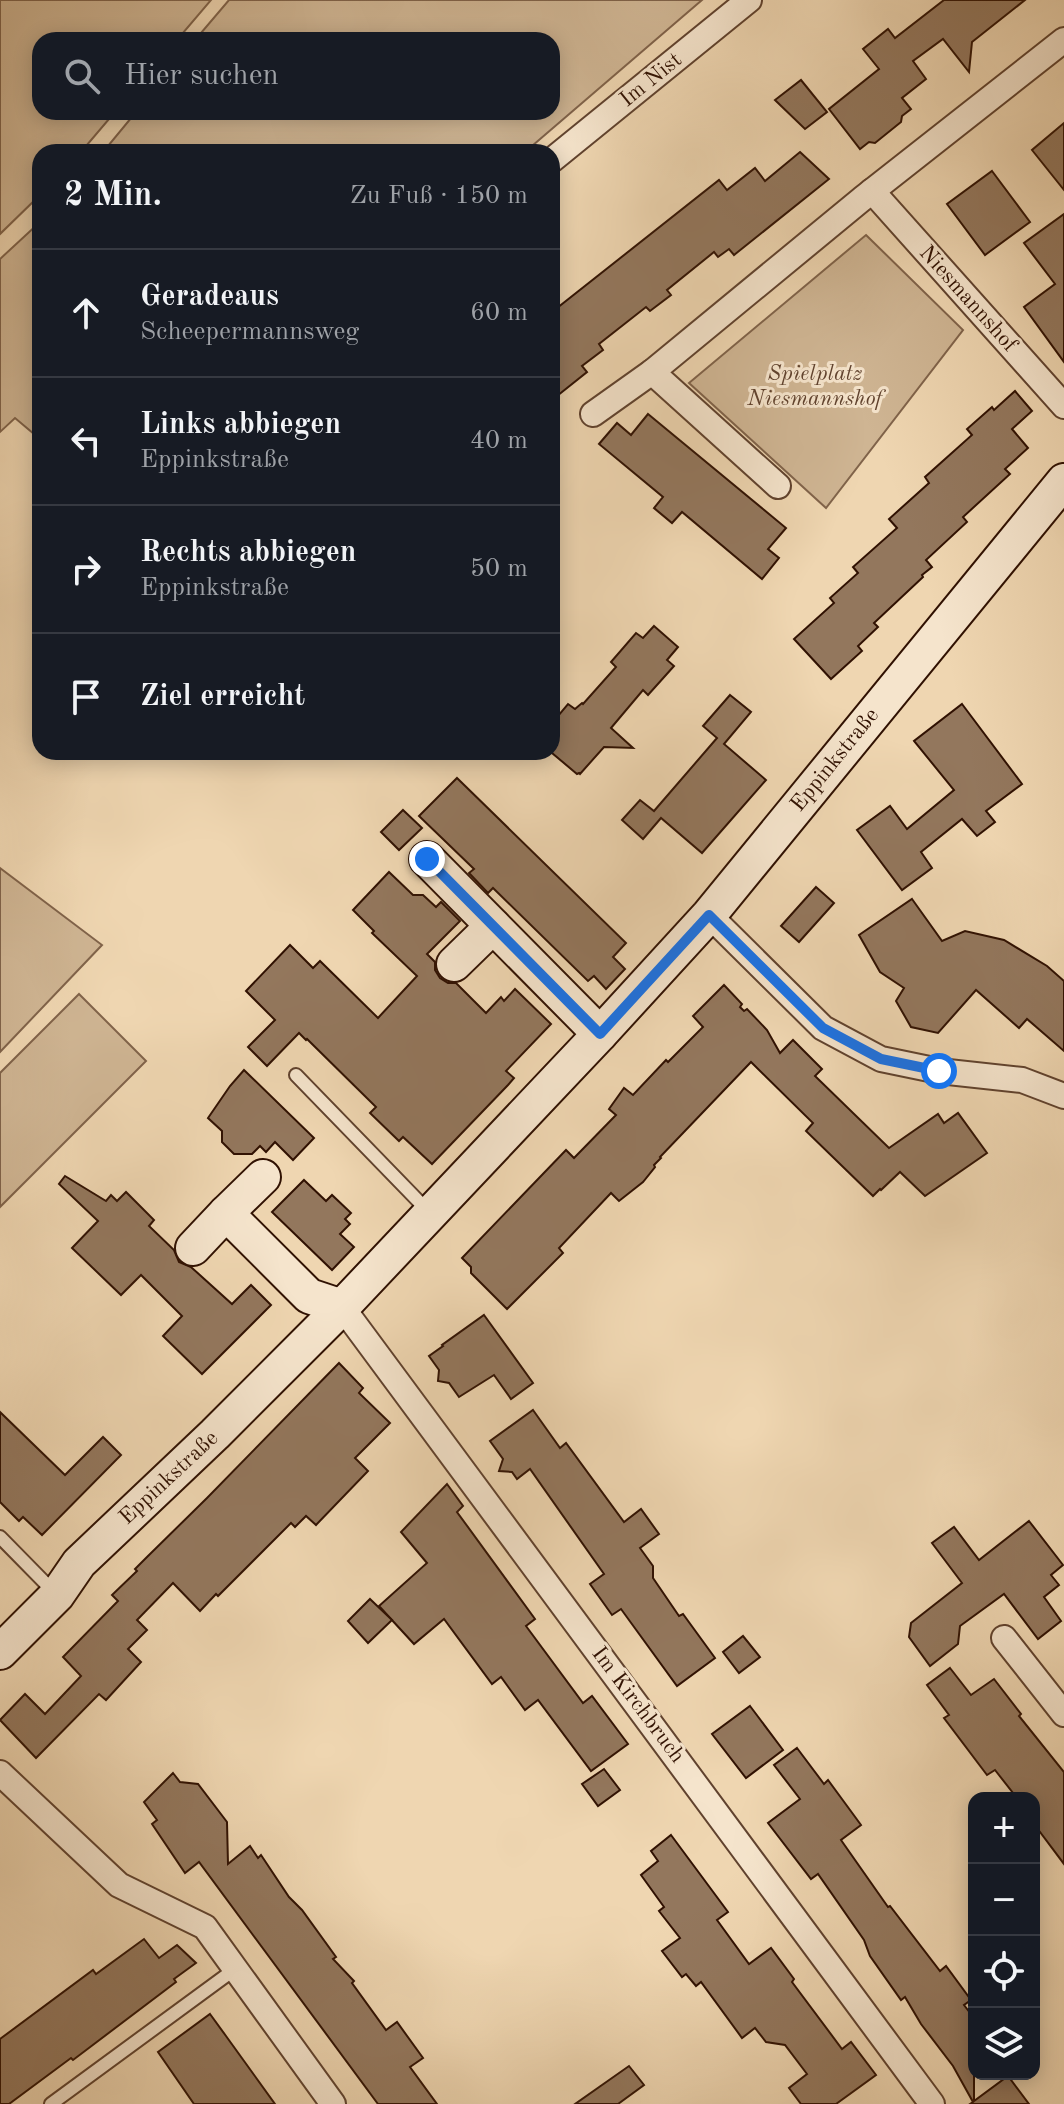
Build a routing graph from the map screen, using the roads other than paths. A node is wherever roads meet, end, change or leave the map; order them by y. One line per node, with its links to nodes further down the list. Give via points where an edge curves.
1 (749, 0): 3 (street, Im Nist)
2 (1064, 40): 4 (street)
3 (560, 154)
4 (872, 191): 5 (street); 6 (street, Niesmannshof)
5 (652, 372): 7 (street); 9 (street)
6 (1064, 406)
7 (593, 414)
8 (1064, 481): 11 (street, Eppinkstraße)
9 (778, 486)
10 (427, 859): 12 (street)
11 (709, 915): 14 (street, Eppinkstraße); 16 (street, via 823,1028 881,1059 1022,1080)
12 (493, 926): 13 (street); 14 (street)
13 (454, 964)
14 (600, 1034): 19 (street, Eppinkstraße)
15 (296, 1075): 19 (lane)
16 (1064, 1096)
17 (263, 1177): 18 (street)
18 (226, 1213): 20 (street); 21 (street, via 309,1296)
19 (430, 1213): 21 (street, Eppinkstraße)
20 (193, 1248)
21 (342, 1307): 23 (street, Eppinkstraße, via 79,1563); 31 (street, Im Kirchbruch)
22 (0, 1537): 23 (lane)
23 (57, 1595): 25 (street, Eppinkstraße)
24 (1004, 1638): 26 (street)
25 (0, 1652)
26 (1064, 1714)
27 (0, 1773): 28 (street, via 119,1885 205,1927)
28 (235, 1969): 29 (lane); 30 (street)
29 (51, 2104)
30 (333, 2104)
31 (932, 2104)

